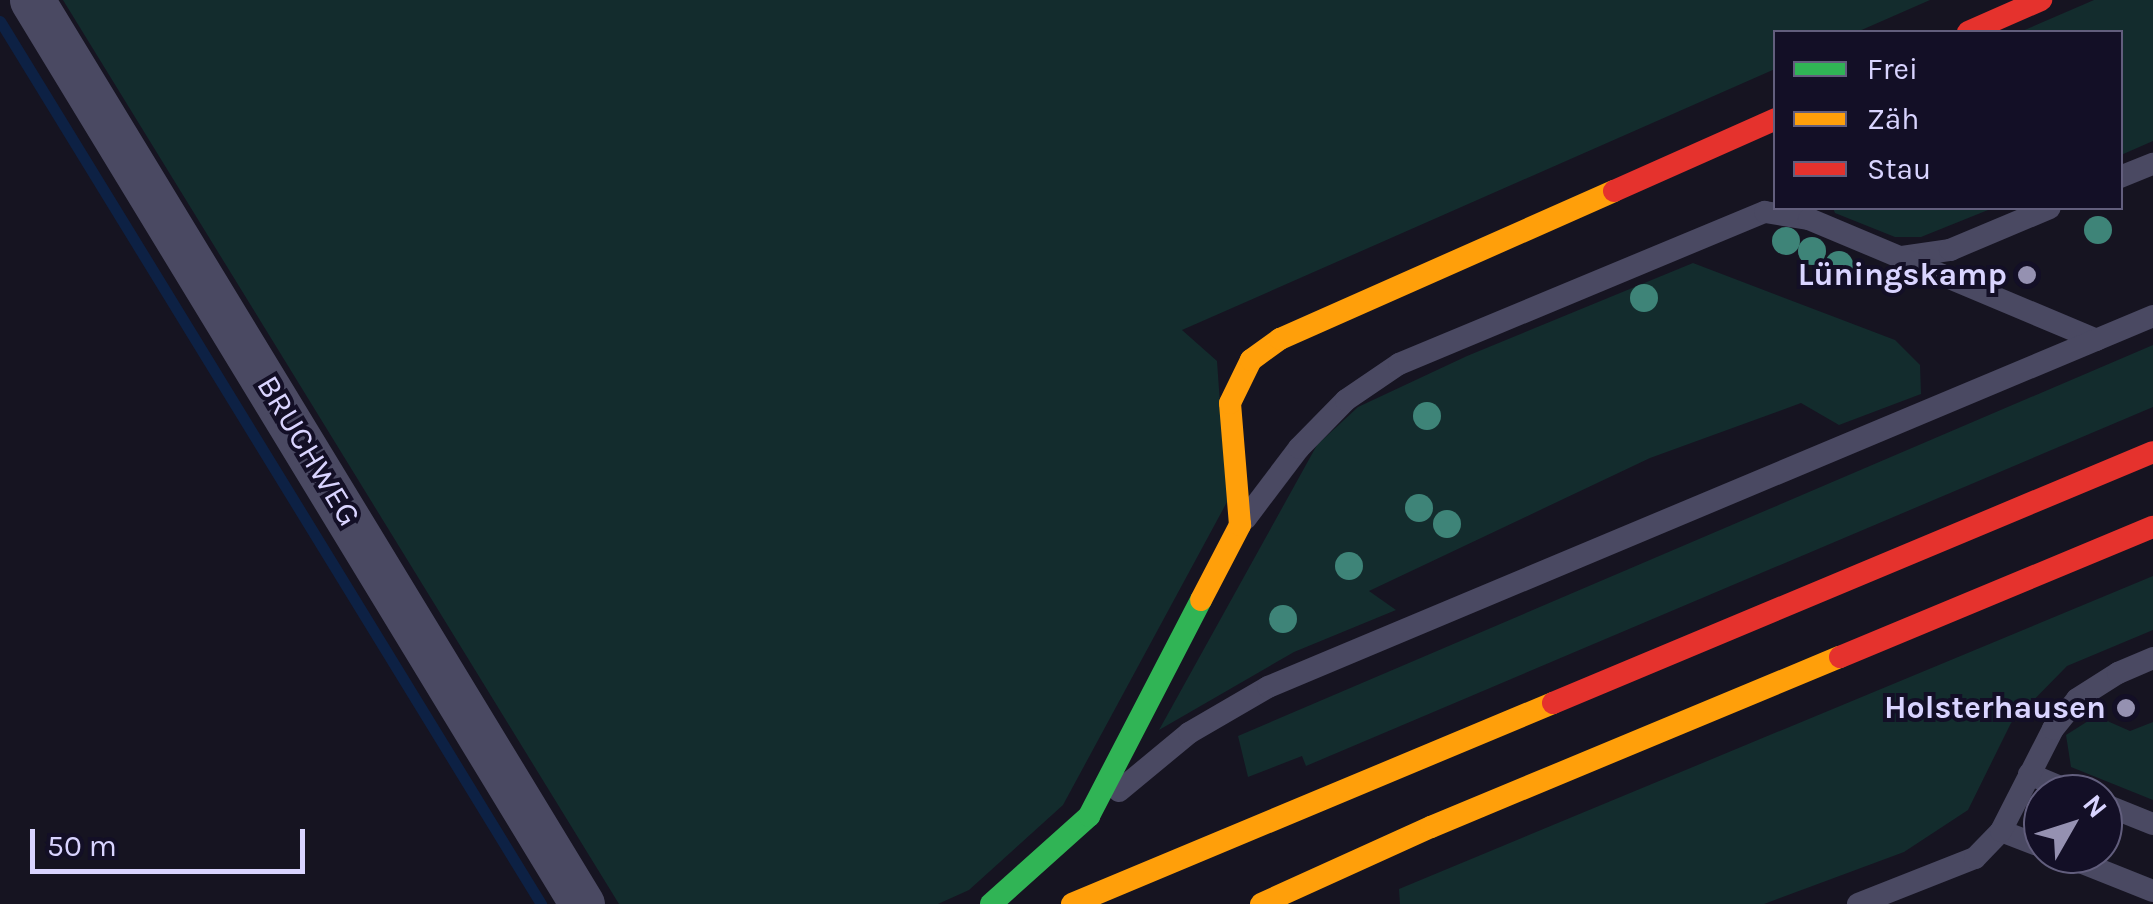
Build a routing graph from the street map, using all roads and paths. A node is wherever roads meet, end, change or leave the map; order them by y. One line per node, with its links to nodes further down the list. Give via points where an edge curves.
1 (32, 0): 24 (street, BRUCHWEG)
2 (2041, 0): 3 (highway)
3 (1973, 30)
4 (1773, 120): 12 (highway, via 1280,339 1251,360 1230,402)
5 (2153, 164): 6 (lane)
6 (2123, 177)
7 (2045, 210): 8 (lane, via 1950,250)
8 (1898, 257): 10 (lane); 12 (lane, via 1808,219 1765,212 1400,364 1346,400)
9 (2153, 316): 10 (lane)
10 (2096, 340): 18 (lane, via 1268,688 1190,733)
11 (2153, 452): 26 (highway)
12 (1240, 525): 18 (highway)
13 (2153, 526): 27 (highway)
14 (2153, 658): 15 (lane, via 2077,699)
15 (2028, 774)
16 (2023, 784): 20 (lane)
17 (2123, 812): 19 (lane)
18 (1088, 816): 25 (highway)
19 (2153, 824)
20 (2001, 830): 21 (lane); 28 (lane, via 1975,858)
21 (2023, 839)
22 (2110, 874): 23 (lane)
23 (2153, 891)
24 (582, 904)
25 (991, 904)
26 (1072, 904)
27 (1260, 904)
28 (1858, 904)

